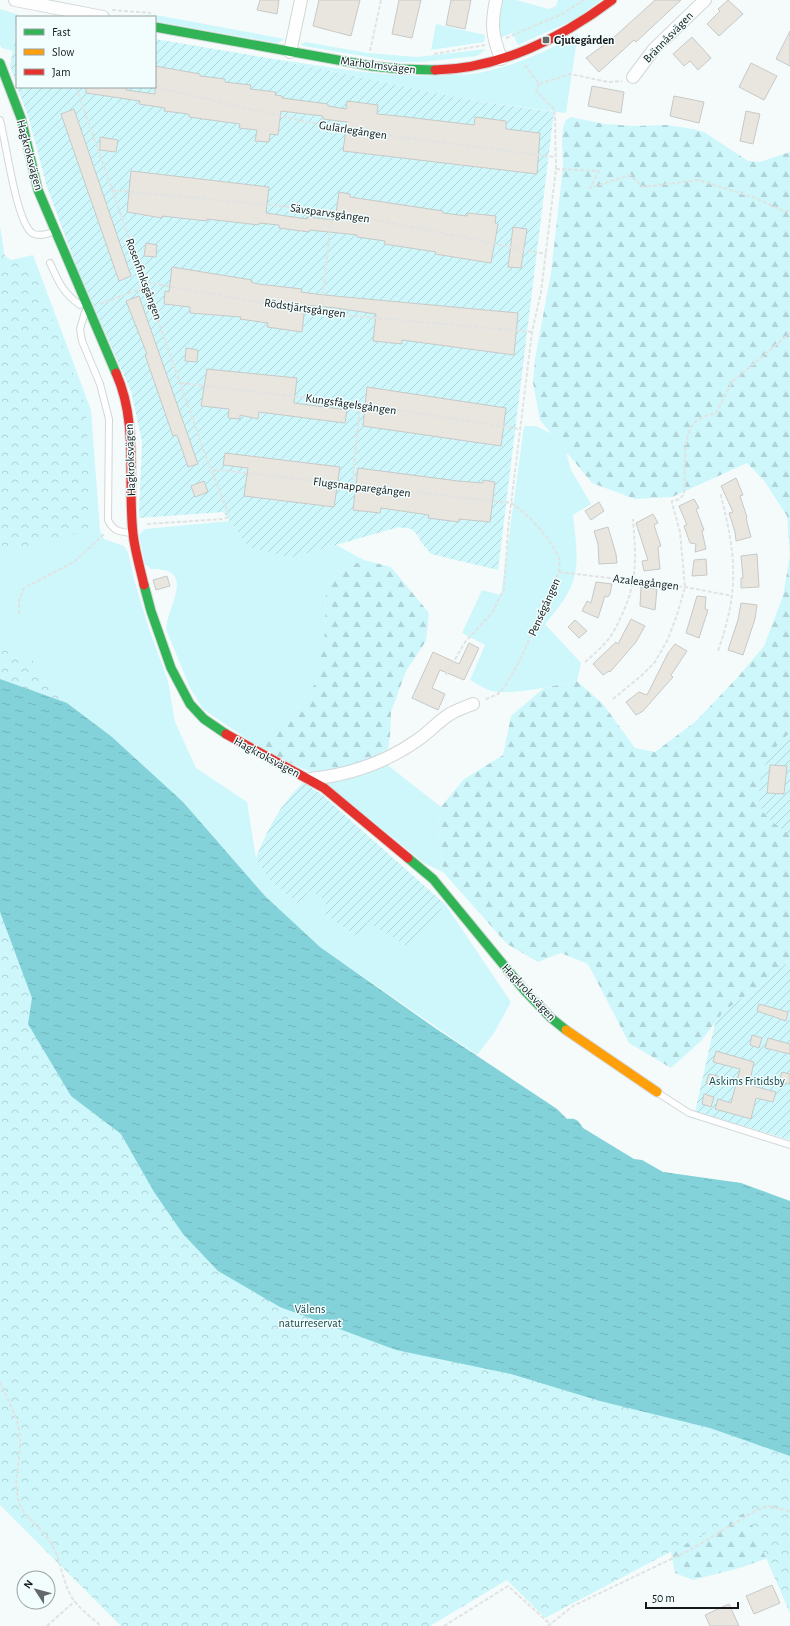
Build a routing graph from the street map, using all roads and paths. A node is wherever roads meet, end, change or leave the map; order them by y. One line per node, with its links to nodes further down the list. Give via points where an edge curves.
1 (15, 0): 8 (street)
2 (301, 0): 13 (street)
3 (381, 0): 14 (path, via 369,52)
4 (496, 0): 12 (street, via 492,21)
5 (584, 0): 11 (path, via 562,14)
6 (612, 0): 15 (street, Marholmsvägen, via 567,31)
7 (705, 0): 19 (street, Brännåsvägen, via 654,49)
8 (105, 13): 9 (path)
9 (158, 13)
10 (156, 27): 13 (street, Marholmsvägen)
11 (510, 36): 12 (path); 15 (path)
12 (495, 43): 16 (path); 17 (street)
13 (290, 52): 17 (street, Marholmsvägen, via 368,66 416,70 448,69)
14 (377, 52)
15 (518, 52): 17 (street, Marholmsvägen); 20 (path)
16 (428, 55)
17 (501, 59)
18 (0, 63): 29 (street, Hagkroksvägen, via 21,118 38,190)
19 (632, 77): 20 (path, via 621,82 608,82 570,74)
20 (539, 84): 24 (path, via 538,93 554,109)
21 (156, 87): 24 (path, Gulärlegången, via 338,129)
22 (76, 88): 26 (path, Rosenfinksgången)
23 (0, 120): 29 (lane, via 23,218 33,234)
24 (555, 157): 25 (path)
25 (556, 169): 28 (path, via 599,171 590,188 630,175 643,187 698,180); 30 (path)
26 (112, 190): 27 (path, Sävsparvsgången); 32 (path, Rosenfinksgången)
27 (332, 211): 30 (path, Sävsparvsgången); 34 (path)
28 (790, 211)
29 (55, 232): 33 (street, Hagkroksvägen)
30 (546, 254): 35 (path)
31 (50, 263): 33 (lane, via 66,294)
32 (144, 282): 33 (path, via 140,289); 34 (path, Rödstjärtsgången); 37 (path, Rosenfinksgången)
33 (87, 309): 45 (lane, via 80,329 82,341 100,384 109,419 108,520); 46 (street, Hagkroksvägen, via 117,376 128,414)
34 (321, 313): 35 (path, Rödstjärtsgången)
35 (532, 332): 39 (path)
36 (790, 333): 49 (path, via 732,382 716,413 698,419 691,428 685,448 684,494 680,499 672,501 680,532)
37 (181, 383): 38 (path, Kungsfågelsgången); 40 (path, Rosenfinksgången)
38 (360, 404): 39 (path, Kungsfågelsgången); 41 (path)
39 (520, 429): 43 (path)
40 (213, 471): 41 (path, Flugsnapparegången); 46 (path, Rosenfinksgången, via 228,517)
41 (352, 486): 43 (path, Flugsnapparegången)
42 (720, 492): 50 (path, via 735,567)
43 (511, 503): 47 (path, Penségången, via 525,513 540,530 559,560); 54 (path, via 504,589 492,613 464,642)
44 (633, 519): 48 (path)
45 (111, 527): 46 (lane, via 122,532); 51 (path, via 74,562 24,588 19,600)
46 (133, 530): 57 (street, Hagkroksvägen, via 141,575 152,611 171,668 190,704 204,719 234,740)
47 (560, 572): 48 (path, Azaleagången); 56 (path, Penségången, via 520,660 505,686 491,698)
48 (635, 580): 49 (path, Azaleagången); 53 (path, via 618,624 606,642)
49 (685, 587): 50 (path, Azaleagången); 55 (path, via 668,639 655,662)
50 (733, 596): 52 (path, via 728,622)
51 (19, 614)
52 (718, 651)
53 (585, 662)
54 (446, 675)
55 (613, 699)
56 (473, 704): 57 (street, Hagkroksvägen, via 451,713 418,739 375,763 353,772)
57 (310, 779): 58 (street, Hagkroksvägen, via 433,879 525,991 551,1018)
58 (656, 1092): 59 (lane, Hagkroksvägen, via 689,1113)
59 (790, 1145)
60 (0, 1382): 62 (path, via 21,1437 18,1498 21,1508 49,1540 60,1561 64,1581)
61 (790, 1511): 63 (path, via 774,1506 755,1511 690,1550 573,1606)
62 (75, 1601): 64 (path); 65 (path)
63 (549, 1625): 66 (path, via 508,1586)
64 (47, 1626)
65 (101, 1626)
66 (444, 1626)

